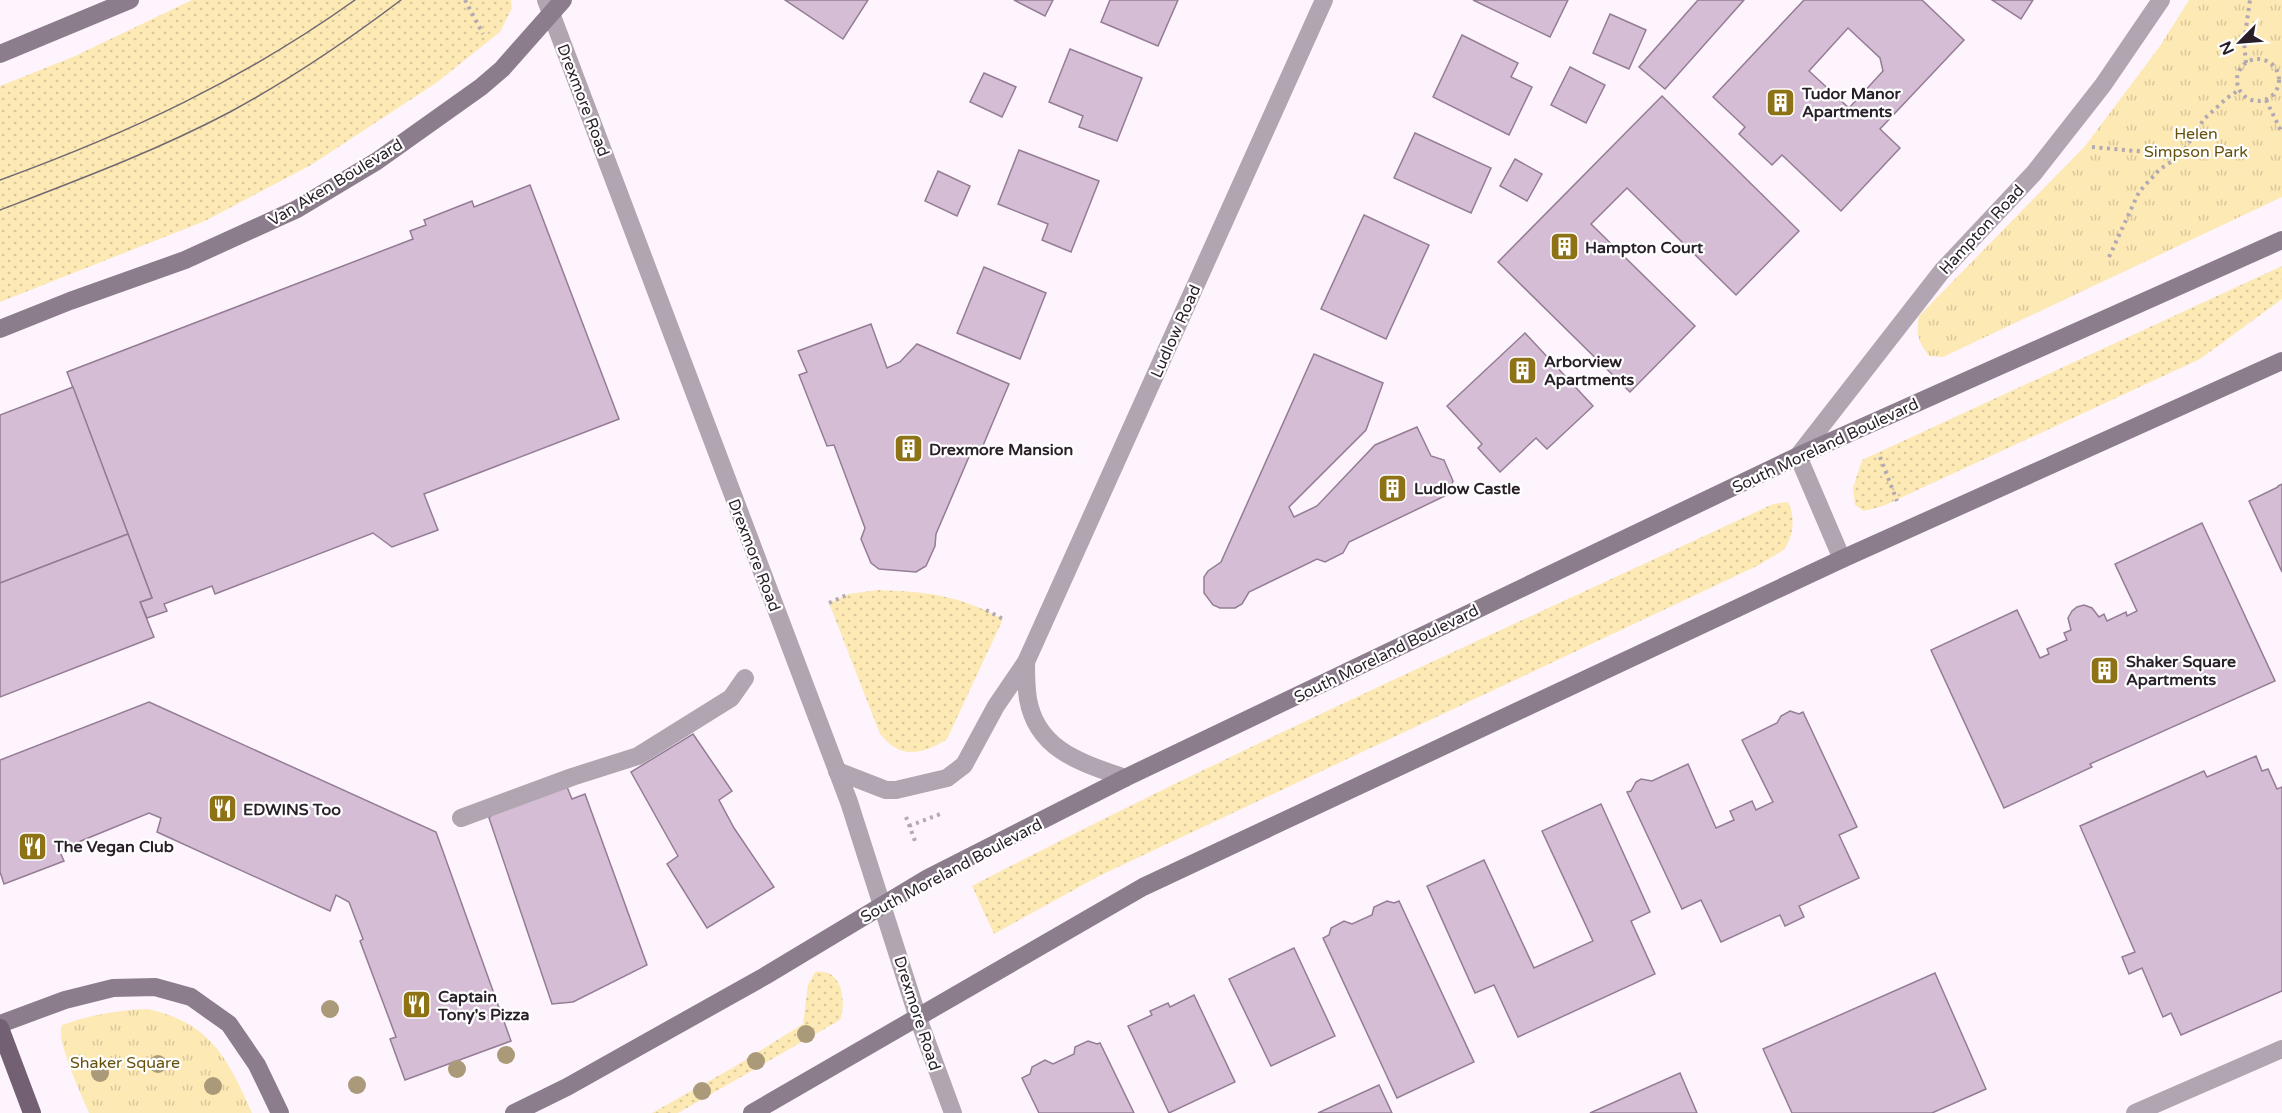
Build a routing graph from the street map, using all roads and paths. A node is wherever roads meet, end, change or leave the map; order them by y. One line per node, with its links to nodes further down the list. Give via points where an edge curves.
1 (130, 0): 9 (street)
2 (465, 0): 8 (path)
3 (563, 0): 7 (street, Van Aken Boulevard)
4 (1324, 0): 29 (street, Ludlow Road)
5 (2161, 0): 21 (street, Hampton Road, via 2097,94 2034,173 1942,271)
6 (2250, 0): 10 (path, via 2244,42)
7 (549, 7): 19 (street, Van Aken Boulevard, via 502,69 481,87 377,160 297,209 185,260); 31 (street, Drexmore Road)
8 (483, 34)
9 (0, 54)
10 (2246, 63): 11 (path, via 2266,60); 12 (path, via 2238,74)
11 (2280, 70): 13 (path, via 2279,84)
12 (2239, 90): 13 (path, via 2253,101); 16 (path, via 2204,119)
13 (2266, 100): 14 (path)
14 (2282, 133)
15 (2085, 146): 16 (path)
16 (2181, 155): 18 (path, via 2159,170 2139,192)
17 (2282, 240): 21 (street, South Moreland Boulevard)
18 (2109, 257)
19 (0, 329)
20 (2282, 361): 24 (street)
21 (1798, 456): 24 (street); 32 (street, South Moreland Boulevard)
22 (1880, 458): 23 (path)
23 (1897, 501)
24 (1842, 559): 37 (street, via 1143,887)
25 (849, 594): 26 (path)
26 (829, 603)
27 (986, 610): 28 (path)
28 (1003, 619)
29 (1026, 662): 31 (street, Ludlow Road, via 996,705 964,765 946,778 886,790); 32 (street, Ludlow Road, via 1031,710 1052,745 1076,760)
30 (745, 678): 34 (street, via 731,698 638,756)
31 (837, 771): 36 (street, Drexmore Road)
32 (1125, 778): 36 (street, South Moreland Boulevard)
33 (906, 815): 35 (path)
34 (461, 818)
35 (915, 841)
36 (883, 905): 37 (street, Drexmore Road); 42 (street, South Moreland Boulevard, via 693,1017)
37 (918, 1018): 43 (street); 44 (street, Drexmore Road)
38 (0, 1026): 40 (main road); 41 (street, via 64,1000 113,988 155,987 191,997 229,1024 256,1065)
39 (2282, 1049): 45 (street)
40 (32, 1113)
41 (280, 1113)
42 (514, 1113)
43 (752, 1113)
44 (953, 1113)
45 (2135, 1113)

